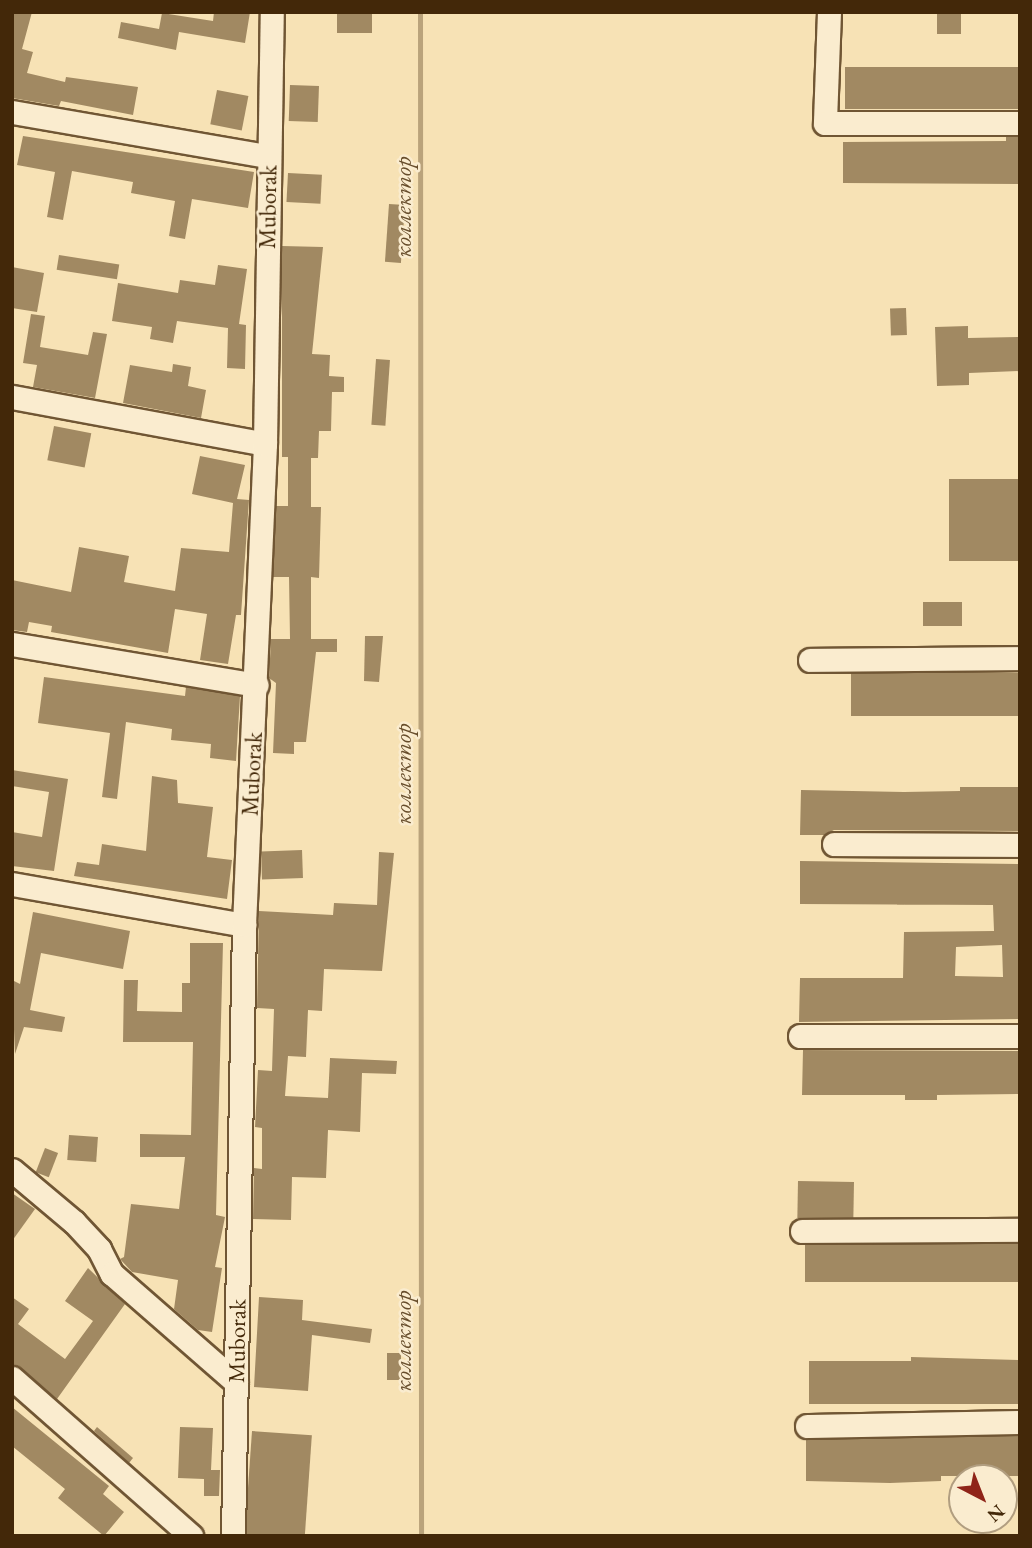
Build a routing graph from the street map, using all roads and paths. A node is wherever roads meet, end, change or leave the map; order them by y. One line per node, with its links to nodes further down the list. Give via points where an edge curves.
1 (272, 12): 5 (street, Muborak)
2 (830, 12): 4 (street, via 825,123)
3 (12, 112): 5 (street)
4 (1020, 123)
5 (268, 156): 7 (street, Muborak)
6 (12, 397): 7 (street)
7 (265, 444): 11 (street, Muborak)
8 (12, 643): 11 (street)
9 (1020, 658): 10 (street)
10 (810, 660)
11 (257, 684): 15 (street, Muborak)
12 (834, 844): 13 (street)
13 (1020, 845)
14 (12, 884): 15 (street)
15 (244, 925): 22 (street, Muborak)
16 (800, 1036): 17 (street)
17 (1020, 1036)
18 (12, 1170): 22 (street, via 74,1222 99,1249 112,1274)
19 (1020, 1230): 20 (street)
20 (802, 1231)
21 (12, 1378): 25 (street)
22 (236, 1382): 26 (street, Muborak)
23 (1020, 1422): 24 (street)
24 (807, 1426)
25 (191, 1536)
26 (233, 1536)

